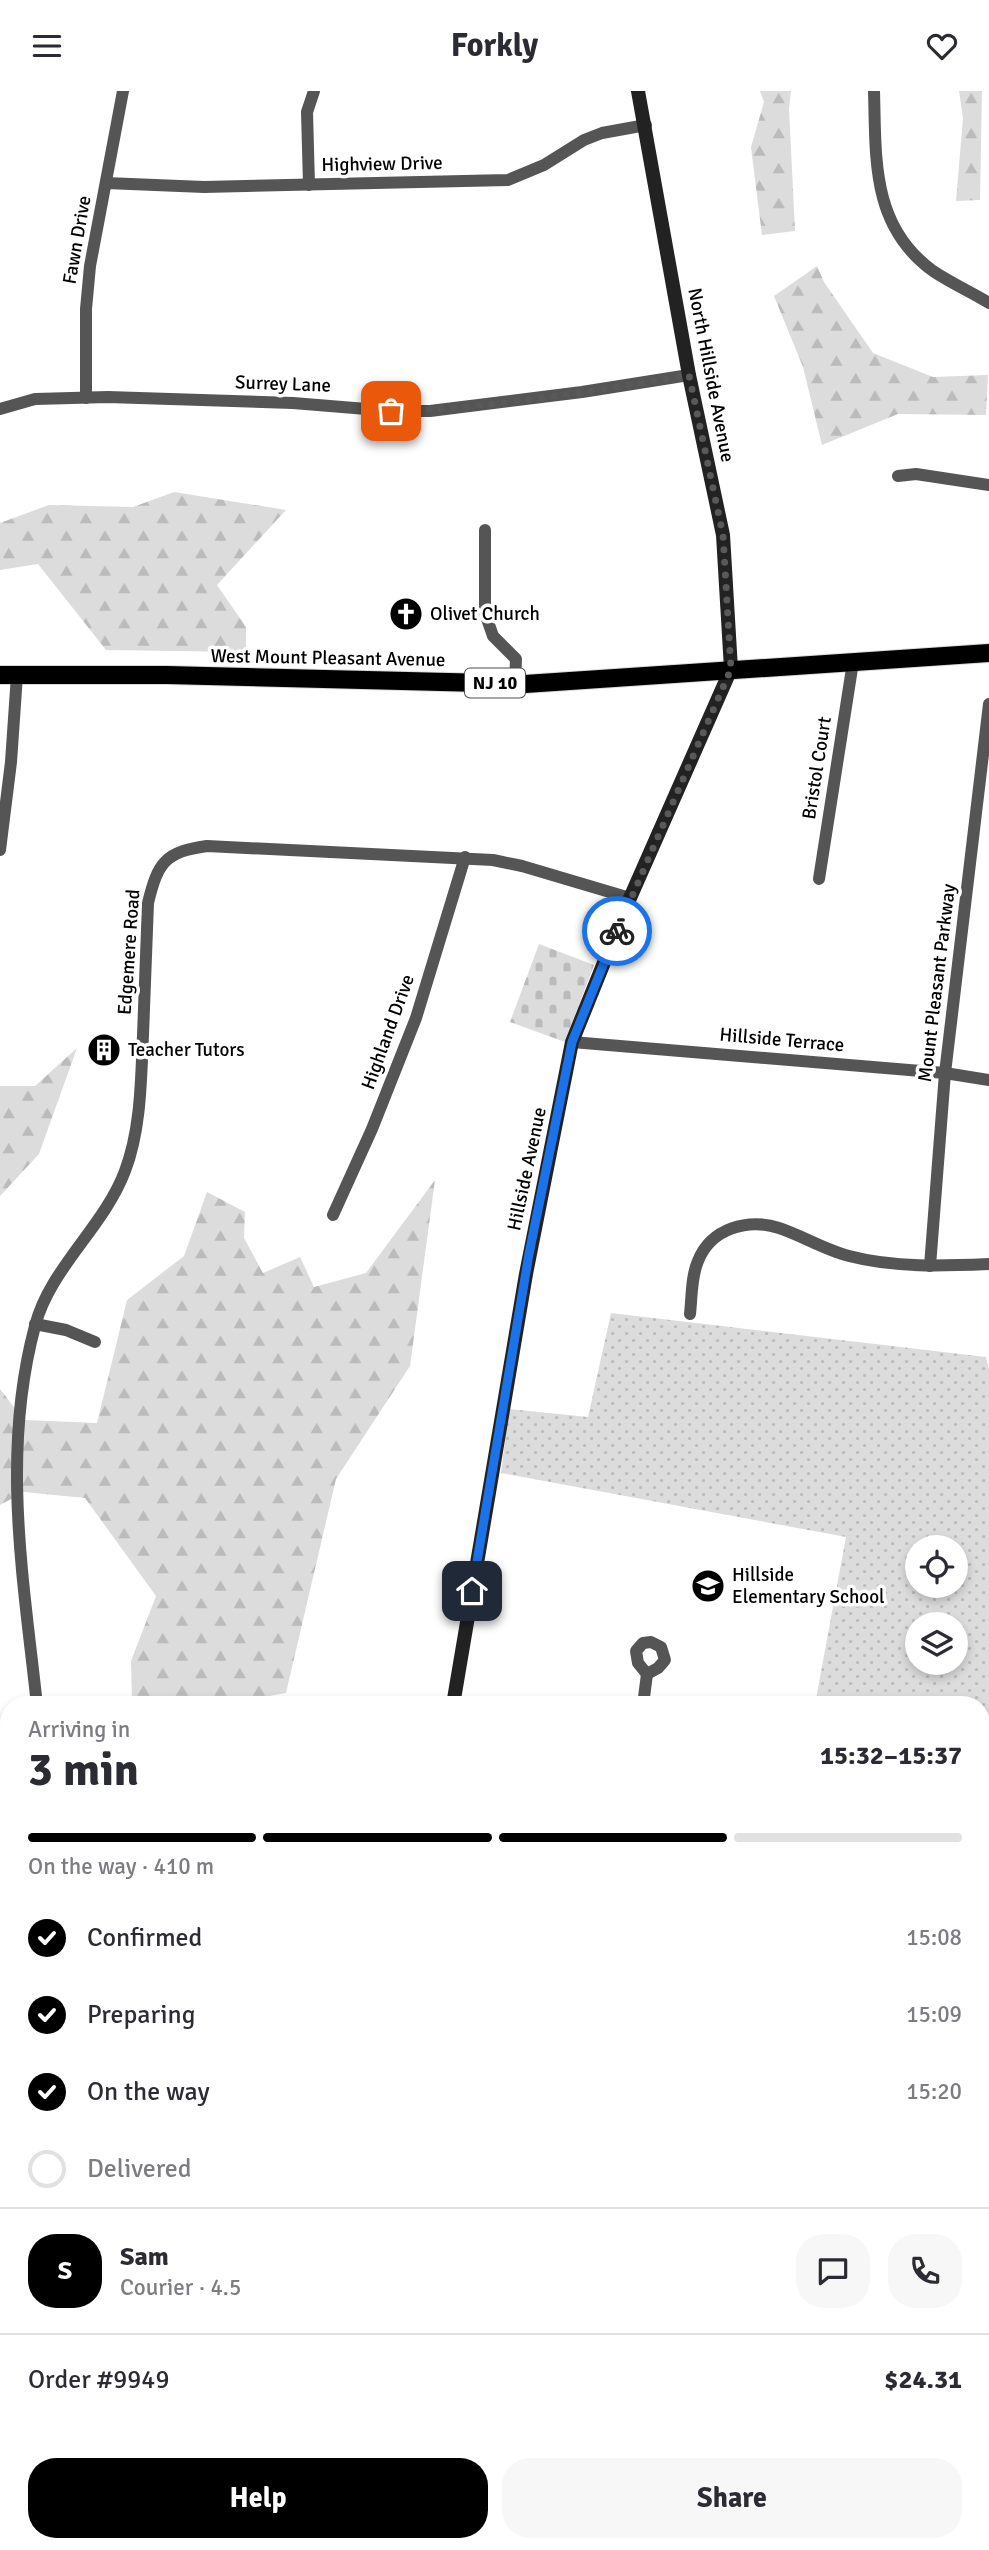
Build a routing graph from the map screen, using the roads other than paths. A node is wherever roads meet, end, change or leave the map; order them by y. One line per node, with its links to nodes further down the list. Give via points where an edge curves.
1 (123, 91): 6 (street, Fawn Drive)
2 (314, 91): 7 (street, via 307,111)
3 (638, 91): 5 (street, North Hillside Avenue)
4 (874, 91): 8 (street, via 878,174 893,227 933,271)
5 (646, 125): 7 (street, Highview Drive, via 593,137 508,180); 9 (street, North Hillside Avenue)
6 (106, 183): 7 (street, Highview Drive); 10 (street, Fawn Drive, via 86,309)
7 (309, 185)
8 (989, 303)
9 (689, 375): 10 (street, Surrey Lane, via 430,411); 17 (street, North Hillside Avenue, via 723,535)
10 (86, 398): 11 (street, Surrey Lane, via 35,399)
11 (0, 409)
12 (898, 476): 13 (street, via 916,474)
13 (989, 485)
14 (485, 530): 19 (street, via 485,614 493,636 516,659)
15 (989, 653): 16 (main road, West Mount Pleasant Avenue / NJ 10)
16 (853, 662): 17 (main road, West Mount Pleasant Avenue / NJ 10); 23 (street, Bristol Court)
17 (731, 669): 19 (main road, West Mount Pleasant Avenue / NJ 10); 24 (street, Hillside Avenue)
18 (8, 675): 19 (main road, West Mount Pleasant Avenue / NJ 10); 21 (street, via 10,762)
19 (515, 683)
20 (989, 704): 26 (street, Mount Pleasant Parkway)
21 (0, 850)
22 (465, 857): 24 (street, Edgemere Road, via 522,866); 28 (street, Highland Drive, via 416,1018); 32 (street, Edgemere Road, via 207,846 182,849 164,862 148,903 141,1072 125,1172 55,1282)
23 (819, 880)
24 (630, 898): 25 (street, Hillside Avenue)
25 (572, 1042): 26 (street, Hillside Terrace); 36 (street, Hillside Avenue, via 526,1274)
26 (945, 1073): 27 (street, Hillside Terrace); 30 (street, Mount Pleasant Parkway)
27 (989, 1080)
28 (333, 1215)
29 (989, 1263): 30 (street)
30 (930, 1266): 31 (street, via 849,1256 768,1225 732,1227 719,1234 698,1261)
31 (690, 1314)
32 (35, 1324): 33 (street); 35 (street, Edgemere Road, via 17,1422 16,1507)
33 (95, 1342)
34 (648, 1674): 37 (street)
35 (36, 1696)
36 (455, 1696)
37 (644, 1696)

